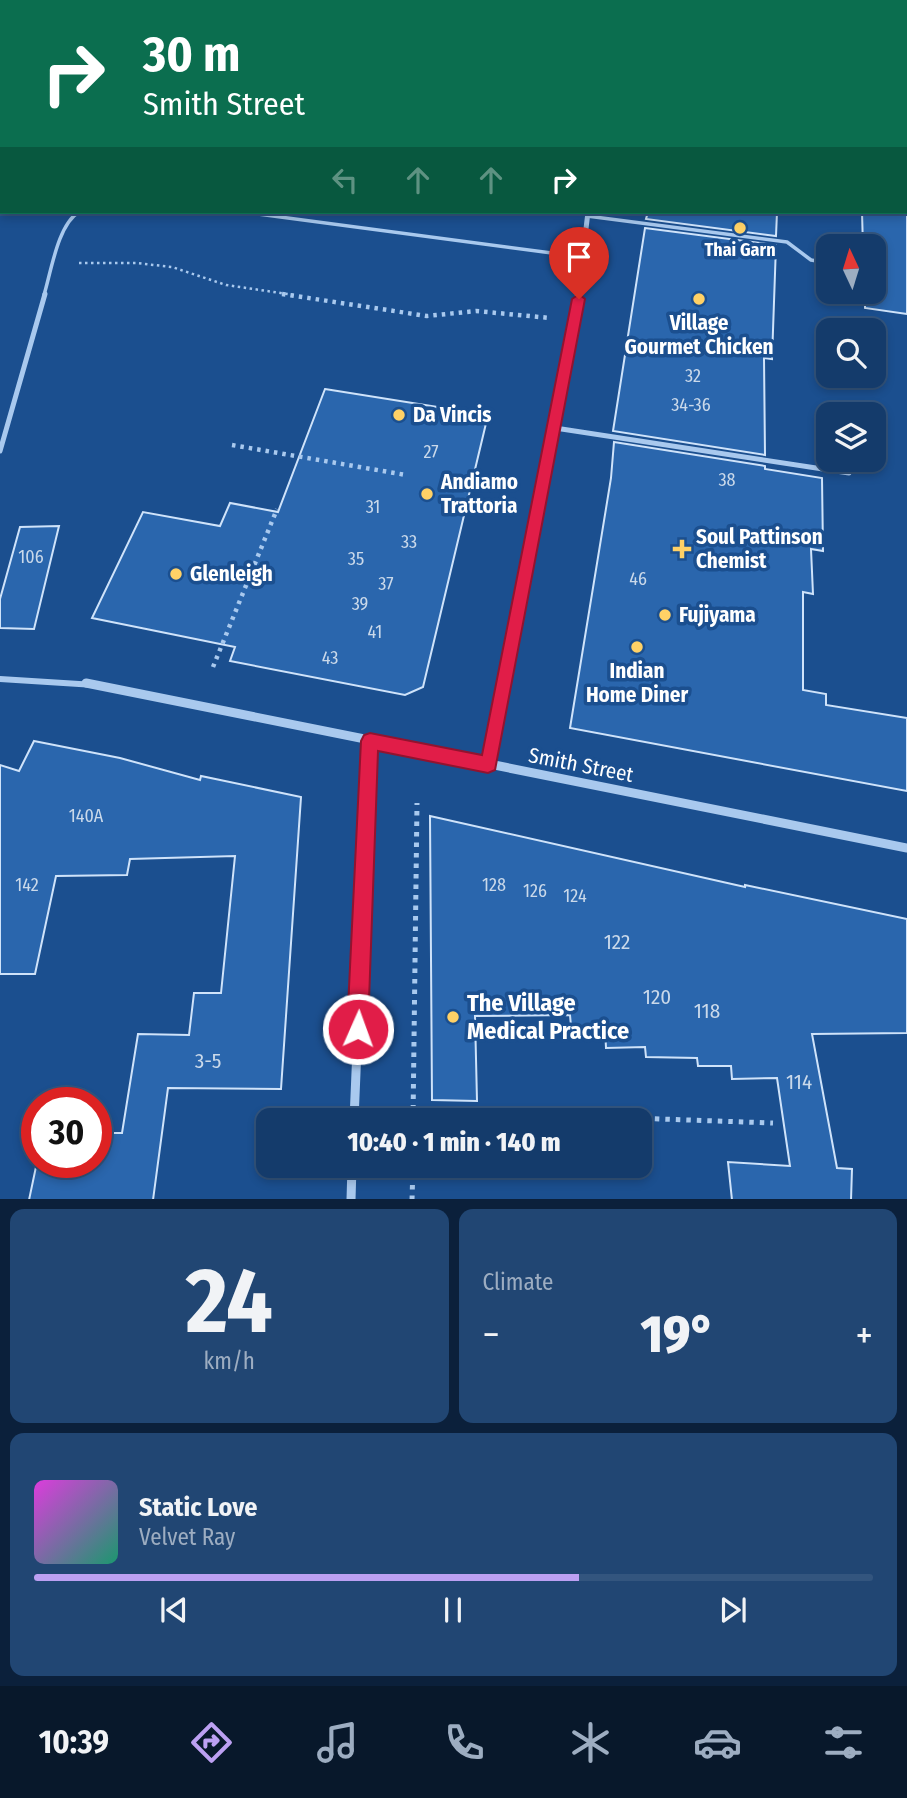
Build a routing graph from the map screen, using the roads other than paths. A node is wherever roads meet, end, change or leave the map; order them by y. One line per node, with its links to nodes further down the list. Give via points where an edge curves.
1 (77, 214): 7 (lane, via 66,223)
2 (258, 214): 4 (lane)
3 (588, 214): 4 (street); 5 (lane, via 787,242)
4 (582, 257): 6 (street, via 576,321)
5 (816, 261)
6 (555, 428): 8 (lane); 11 (street)
7 (0, 452)
8 (849, 473)
9 (0, 679): 10 (street, Smith Street, via 80,682)
10 (370, 741): 11 (street, Smith Street); 13 (street)
11 (488, 764): 12 (street, Smith Street)
12 (907, 848)
13 (354, 1108)
14 (352, 1178): 15 (street)
15 (351, 1199)

